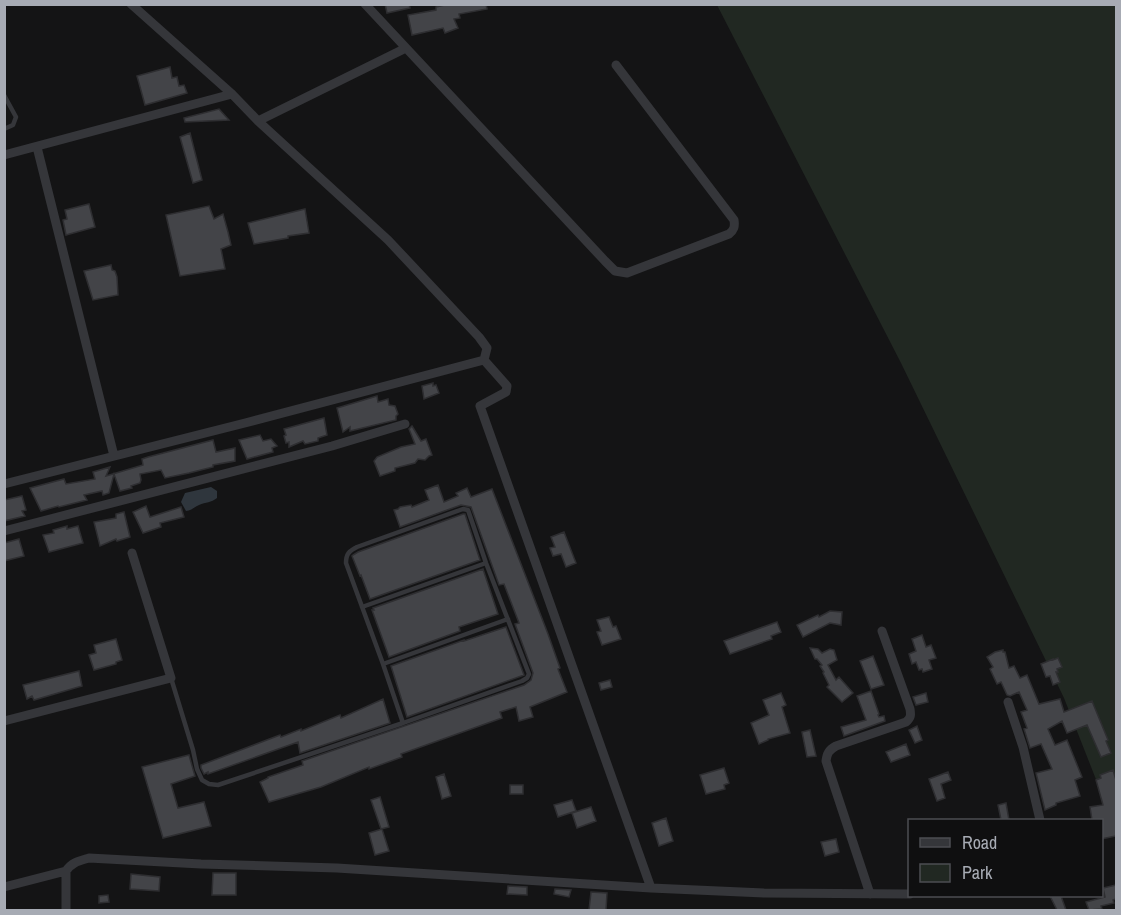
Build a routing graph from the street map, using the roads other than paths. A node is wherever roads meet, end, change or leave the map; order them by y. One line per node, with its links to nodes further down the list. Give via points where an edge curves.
1 (131, 4): 5 (street)
2 (365, 4): 3 (street)
3 (406, 48): 4 (street, via 605,261 615,271 627,273 729,234 735,226); 7 (street)
4 (616, 65)
5 (232, 94): 7 (street); 9 (street)
6 (4, 95): 8 (lane, via 16,117 13,125)
7 (258, 121): 11 (street, via 388,240 479,337 487,348)
8 (4, 129)
9 (37, 147): 10 (street); 13 (street)
10 (4, 155)
11 (484, 360): 13 (street); 29 (street, via 507,386 506,392 480,406)
12 (405, 424): 15 (street)
13 (114, 456): 14 (street)
14 (4, 484)
15 (4, 531)
16 (132, 553): 22 (street)
17 (486, 563): 18 (lane); 18 (lane, via 468,510 457,510 346,555); 19 (lane)
18 (362, 607): 21 (lane)
19 (508, 619): 21 (lane); 25 (lane, via 527,666 527,678)
20 (882, 631): 30 (street, via 910,709 910,719 831,749 826,761)
21 (383, 664): 25 (lane)
22 (171, 678): 24 (street); 25 (lane, via 197,769 209,784 218,785)
23 (1008, 702): 26 (street)
24 (4, 721)
25 (403, 723)
26 (1040, 819)
27 (66, 871): 28 (street); 29 (street, via 77,861 90,858 337,868); 32 (street)
28 (4, 887)
29 (651, 888): 30 (street)
30 (870, 894): 31 (street)
31 (908, 894)
32 (66, 910)

